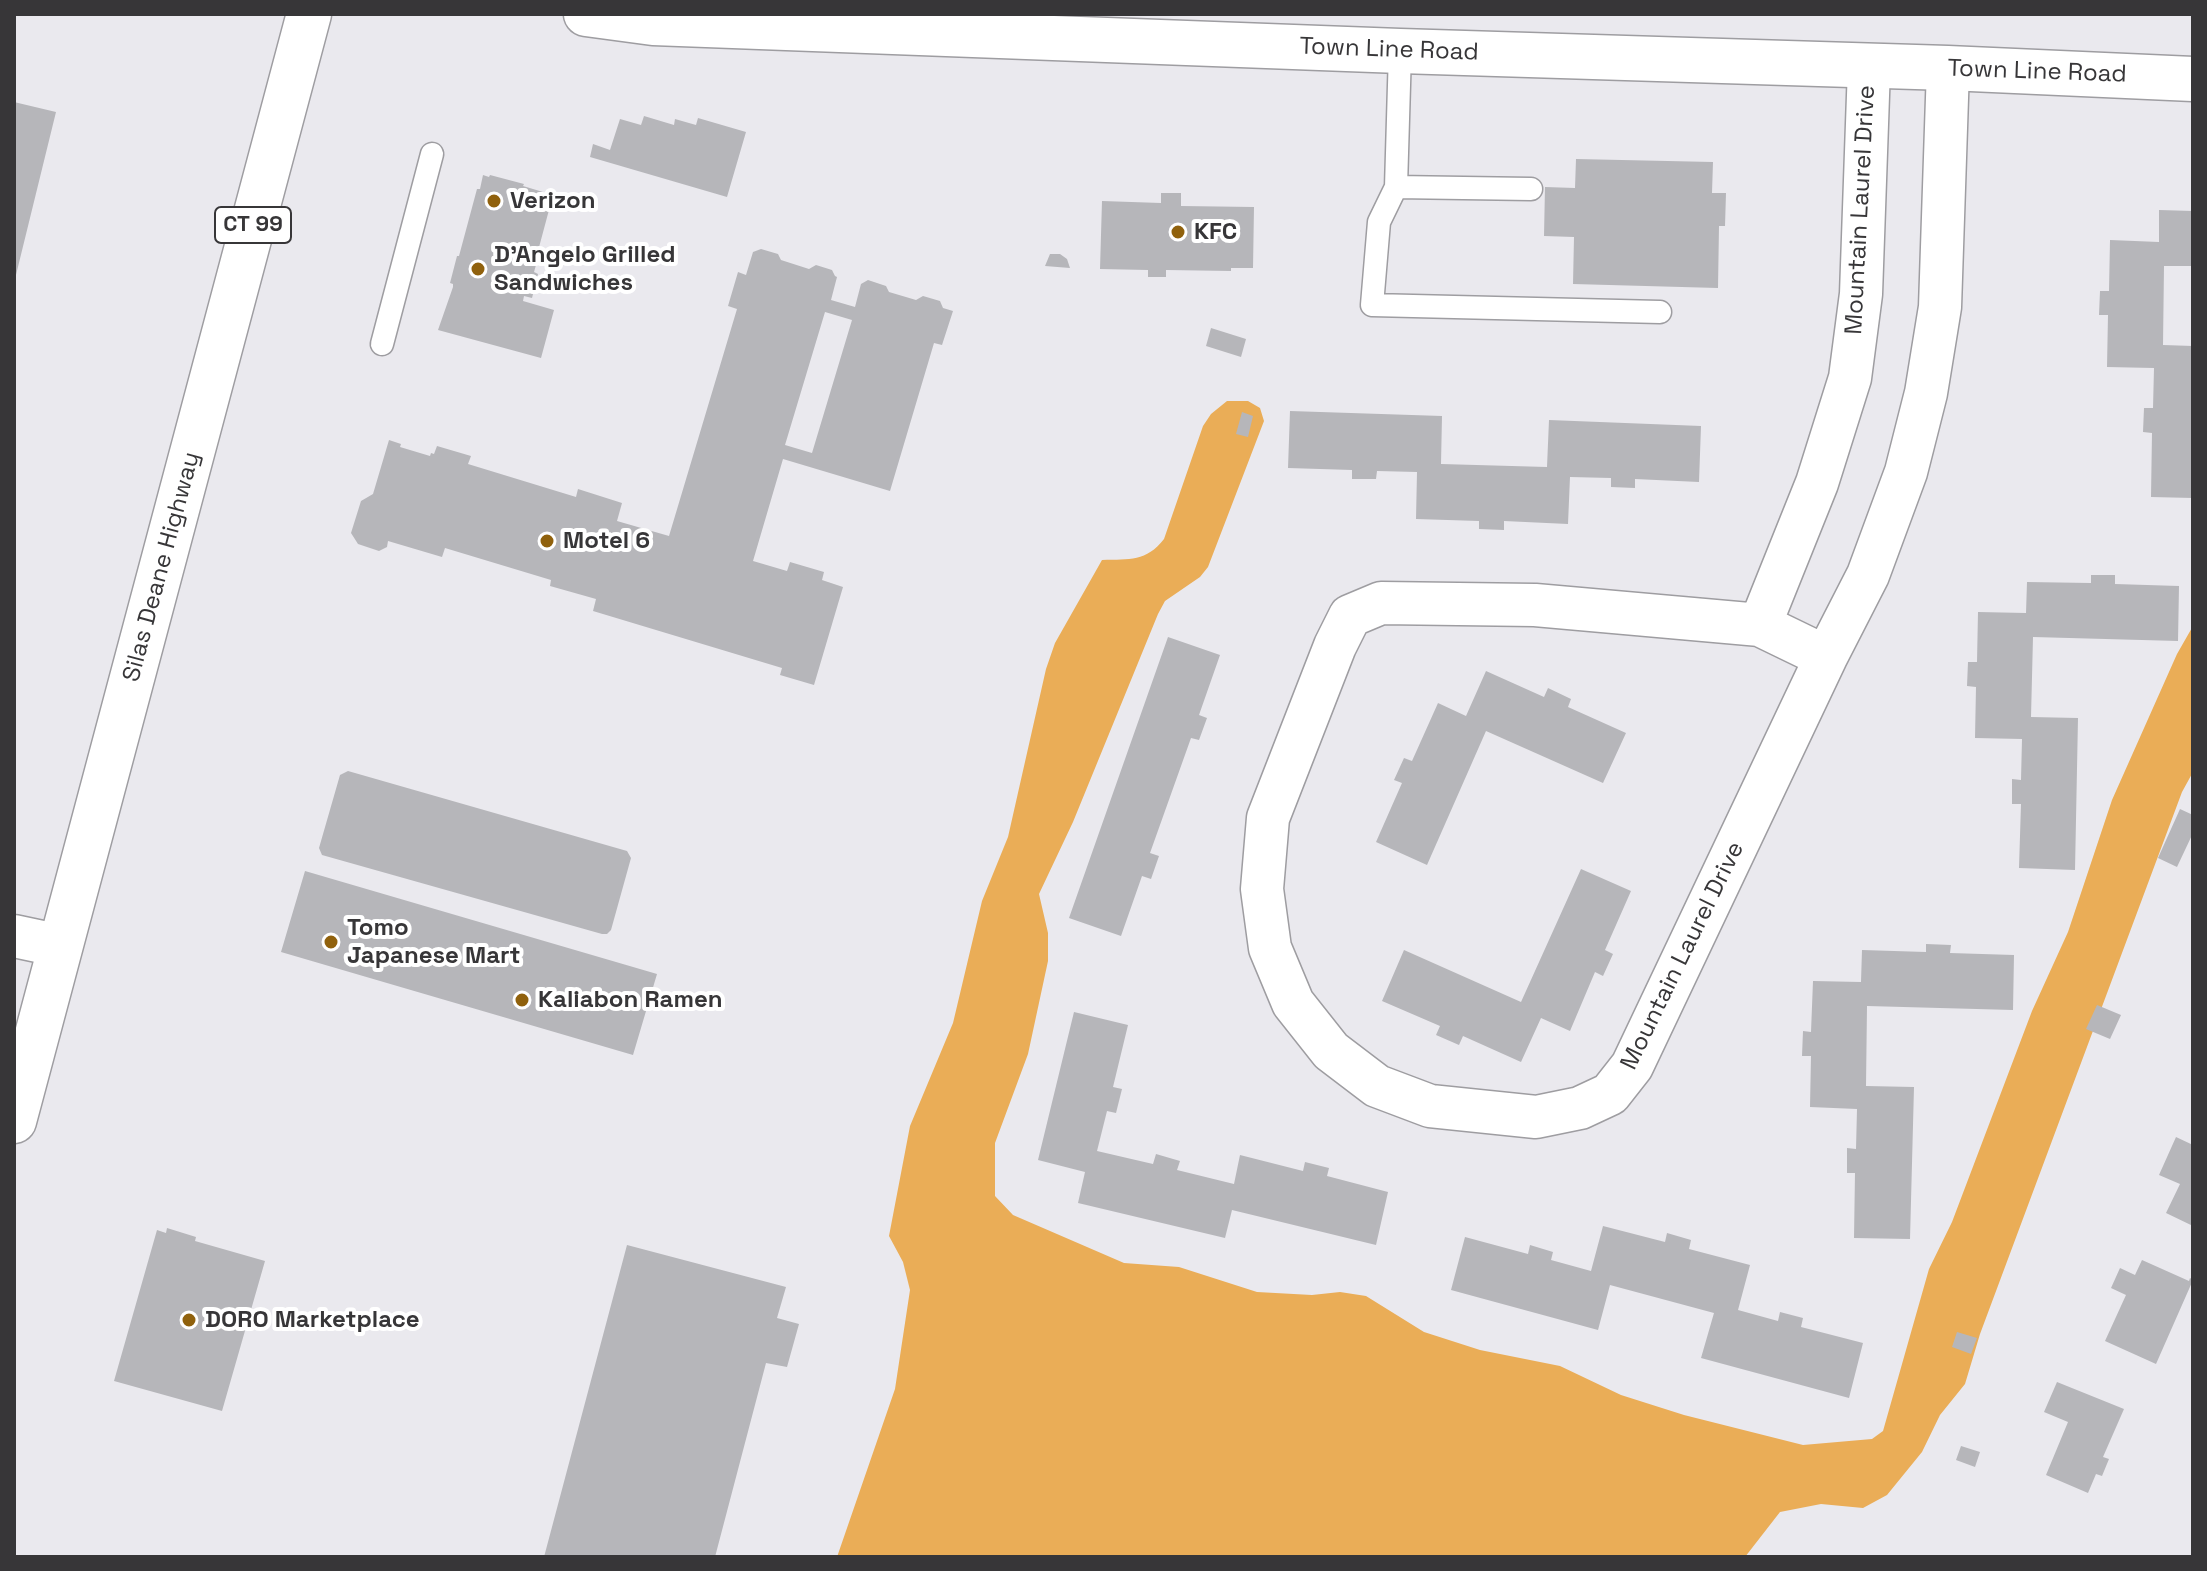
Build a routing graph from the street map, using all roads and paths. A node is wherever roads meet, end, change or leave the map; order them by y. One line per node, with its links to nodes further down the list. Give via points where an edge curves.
1 (309, 14): 15 (street, Silas Deane Highway / CT 99)
2 (586, 14): 3 (street, Town Line Road, via 653,23)
3 (1400, 51): 4 (street, Town Line Road); 8 (lane)
4 (1869, 67): 5 (street, Town Line Road); 12 (street, Mountain Laurel Drive, via 1861,294 1850,378 1817,483)
5 (1948, 68): 6 (street, Town Line Road); 13 (street, Mountain Laurel Drive, via 1940,307 1926,393 1906,472 1868,575)
6 (2193, 79)
7 (432, 154): 11 (lane)
8 (1396, 187): 9 (lane); 10 (lane, via 1379,222 1372,305)
9 (1531, 189)
10 (1660, 312)
11 (382, 344)
12 (1760, 625): 13 (street, Mountain Laurel Drive); 13 (street, Mountain Laurel Drive, via 1535,605 1381,603 1350,616 1268,818 1262,889 1270,948 1293,1003 1331,1051 1377,1086 1430,1106 1536,1117 1580,1108 1610,1094 1632,1066)
13 (1826, 657)
14 (14, 936): 15 (street)
15 (61, 946): 16 (street, Silas Deane Highway / CT 99)
16 (14, 1121)

